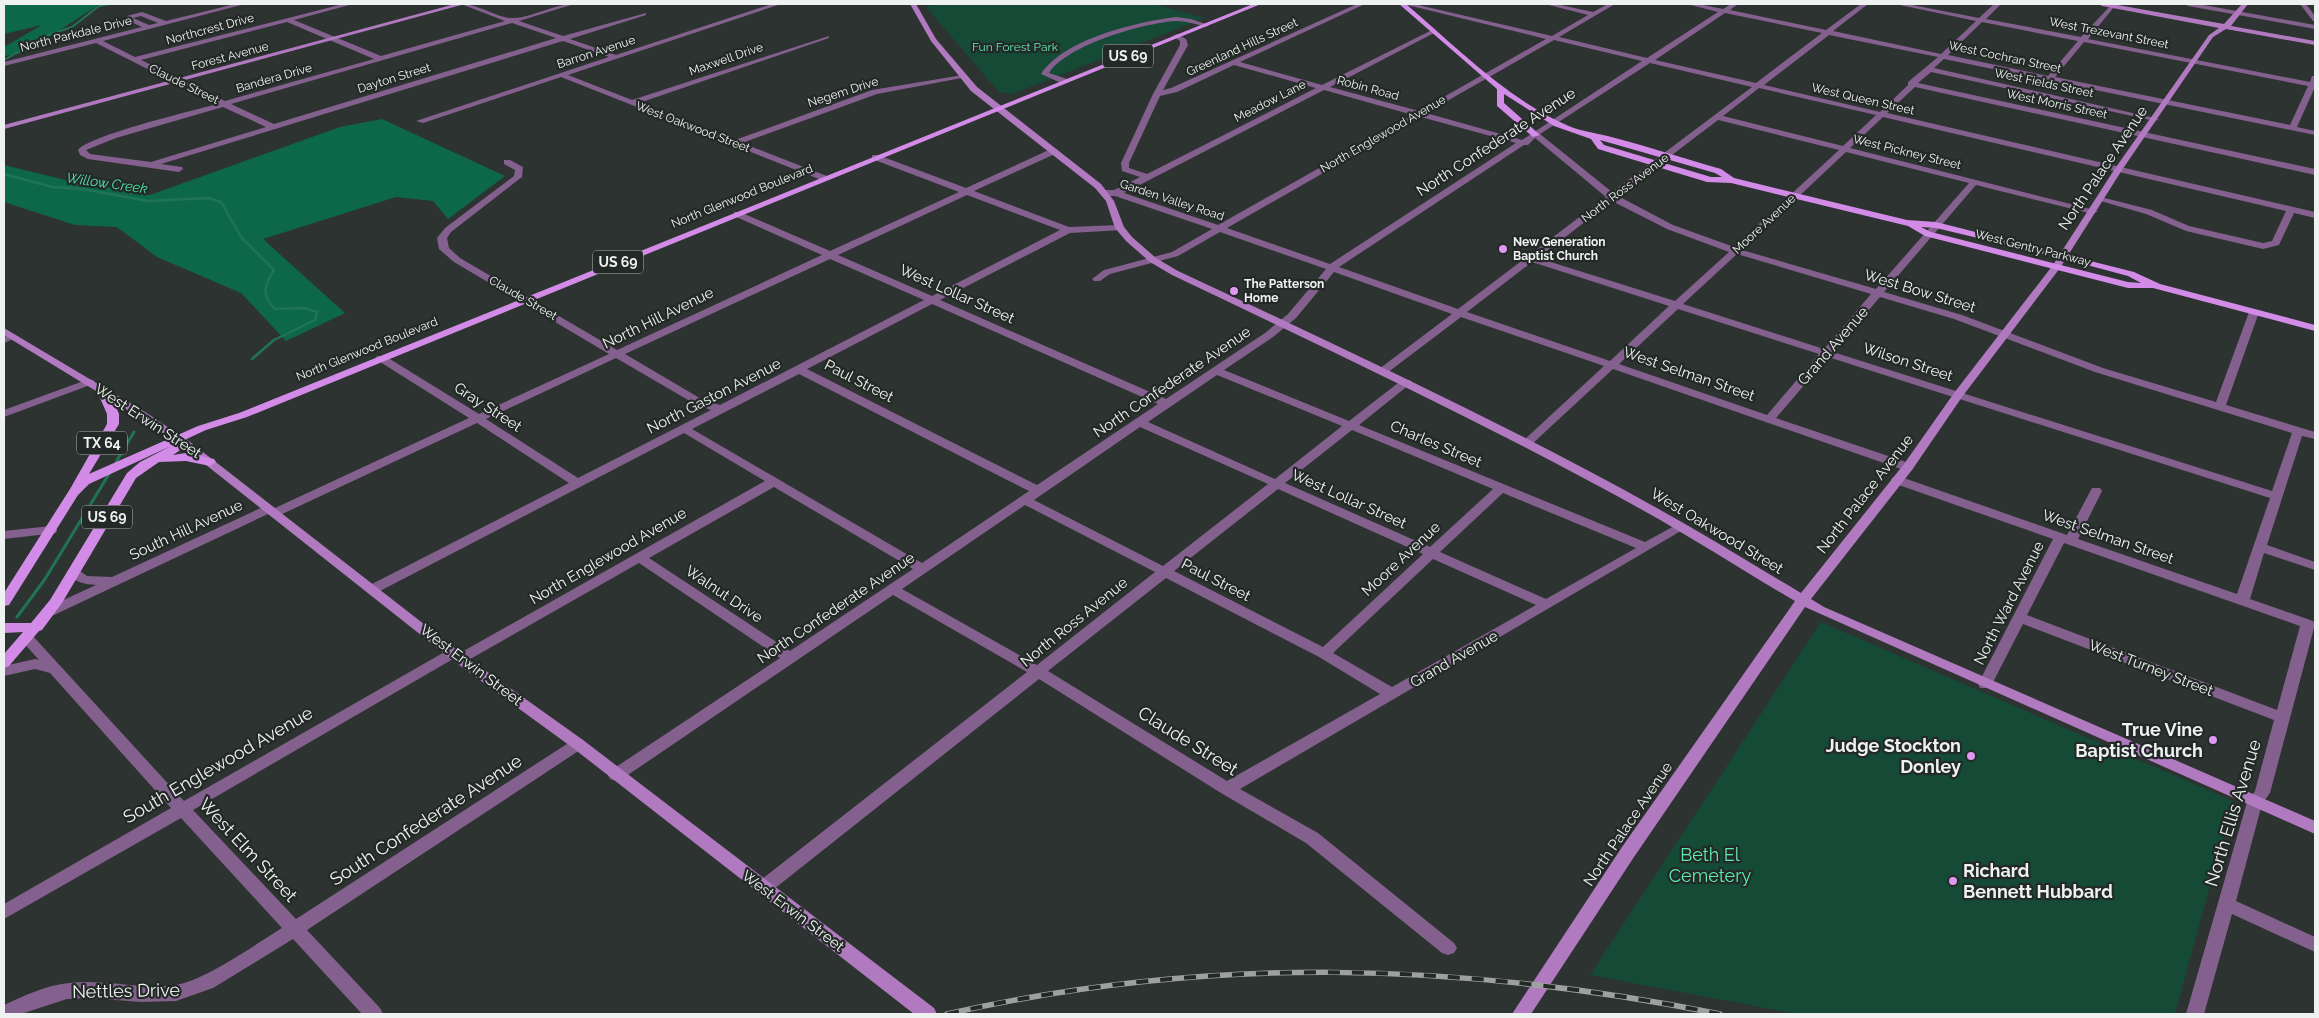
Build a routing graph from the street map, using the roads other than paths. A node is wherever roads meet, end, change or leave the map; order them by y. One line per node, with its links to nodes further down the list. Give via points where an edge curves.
1 (242, 4): 30 (street, North Parkdale Drive)
2 (350, 4): 26 (street, Northcrest Drive)
3 (463, 4): 29 (street); 40 (street, Forest Avenue)
4 (571, 4): 29 (street, Bandera Drive)
5 (778, 4): 46 (street, Barron Avenue)
6 (913, 4): 56 (street, Garden Valley Road, via 933,40)
7 (1258, 4): 31 (main road, North Glenwood Boulevard / US 69)
8 (1362, 4): 51 (street, Greenland Hills Street)
9 (1404, 4): 35 (main road, West Gentry Parkway); 39 (street, West Queen Street)
10 (1548, 4): 25 (street)
11 (1612, 4): 25 (street, North Englewood Avenue)
12 (1690, 4): 22 (street, West Cochran Street)
13 (1735, 4): 22 (street, North Confederate Avenue)
14 (1865, 4): 36 (street, North Ross Avenue)
15 (1898, 4): 27 (street, West Trezevant Street)
16 (1998, 4): 27 (street, Moore Avenue)
17 (2102, 4): 21 (street)
18 (2188, 4): 23 (street)
19 (2245, 4): 23 (street, North Palace Avenue)
20 (2303, 4): 28 (street)
21 (2112, 6): 32 (street); 43 (street)
22 (1724, 11): 36 (street, West Cochran Street); 49 (street, North Confederate Avenue)
23 (2239, 13): 32 (street, North Palace Avenue); 34 (street)
24 (644, 14): 41 (street, Dayton Street)
25 (1594, 14): 39 (street, North Englewood Avenue)
26 (287, 20): 40 (street); 48 (street, Northcrest Drive)
27 (1981, 20): 43 (street, West Trezevant Street); 45 (street, Moore Avenue)
28 (2315, 20)
29 (513, 21): 41 (street); 47 (street, Bandera Drive)
30 (164, 23): 33 (street, North Parkdale Drive); 33 (street, via 142,14 129,17)
31 (1206, 25): 37 (main road, North Glenwood Boulevard / US 69); 59 (street, via 1169,20 1133,28 1088,44 1061,56 1047,67 1045,74)
32 (2224, 26): 44 (street); 50 (street, North Palace Avenue, via 2211,36)
33 (147, 27): 42 (street, North Parkdale Drive)
34 (2315, 27)
35 (1434, 31): 55 (main road, West Gentry Parkway); 63 (street, Meadow Lane)
36 (1828, 32): 45 (street, West Cochran Street); 62 (street, North Ross Avenue)
37 (1177, 36): 59 (main road, North Glenwood Boulevard / US 69); 65 (street, via 1184,40 1184,45)
38 (827, 37): 67 (street, Maxwell Drive)
39 (1551, 38): 49 (street, West Queen Street); 55 (street, North Englewood Avenue)
40 (333, 39): 47 (street); 58 (street, Forest Avenue)
41 (563, 39): 46 (street); 77 (street, Dayton Street)
42 (95, 40): 48 (street, Claude Street); 52 (street, North Parkdale Drive)
43 (2083, 40): 50 (street, West Trezevant Street); 57 (street)
44 (2315, 43)
45 (1941, 56): 53 (street, Moore Avenue); 57 (street, West Cochran Street)
46 (616, 58): 54 (street, Barron Avenue)
47 (381, 59): 68 (street, Bandera Drive)
48 (133, 60): 58 (street, Claude Street)
49 (1649, 60): 62 (street, West Queen Street); 75 (street, North Confederate Avenue)
50 (2193, 61): 60 (street, West Trezevant Street); 66 (street, North Palace Avenue)
51 (1234, 63): 63 (street, Robin Road); 65 (street, Greenland Hills Street, via 1174,90)
52 (4, 64)
53 (1928, 69): 61 (street, Moore Avenue); 73 (street, West Fields Street)
54 (562, 75): 67 (street, West Oakwood Street); 74 (street, Barron Avenue)
55 (1485, 76): 64 (main road, West Gentry Parkway); 70 (street, North Englewood Avenue)
56 (963, 77): 69 (street, Garden Valley Road); 84 (street, Negem Drive, via 874,92)
57 (2050, 78): 66 (street, West Cochran Street)
58 (177, 82): 68 (street, Claude Street); 76 (street, Forest Avenue)
59 (1064, 82): 69 (main road, North Glenwood Boulevard / US 69)
60 (2314, 82): 78 (street)
61 (1911, 84): 71 (street, Moore Avenue); 81 (street, West Morris Street)
62 (1758, 86): 71 (street, West Queen Street); 72 (street, North Ross Avenue)
63 (1322, 87): 70 (street, Robin Road); 95 (street, Meadow Lane)
64 (1501, 89): 75 (main road, West Gentry Parkway); 80 (main road, via 1500,104)
65 (1157, 94): 95 (street, via 1125,164 1125,168)
66 (2167, 102): 73 (street, North Palace Avenue); 78 (street, West Cochran Street)
67 (631, 103): 84 (street, West Oakwood Street)
68 (225, 104): 77 (street, Claude Street); 90 (street, Bandera Drive, via 98,141 82,150 88,156)
69 (998, 108): 86 (street, Garden Valley Road); 88 (main road, North Glenwood Boulevard / US 69)
70 (1418, 114): 83 (street, Robin Road); 113 (street, North Englewood Avenue)
71 (1880, 115): 85 (street, Moore Avenue); 93 (street, West Queen Street)
72 (1716, 117): 85 (street, West Pickney Street); 87 (street, North Ross Avenue)
73 (2155, 119): 81 (street, North Palace Avenue)
74 (420, 121)
75 (1555, 122): 80 (street, North Confederate Avenue); 82 (main road, West Gentry Parkway)
76 (4, 127)
77 (274, 127): 90 (street, Dayton Street)
78 (2293, 128): 79 (street, West Cochran Street)
79 (2315, 133)
80 (1536, 135): 83 (street, North Confederate Avenue); 101 (street, West Bow Street)
81 (2144, 135): 93 (street, North Palace Avenue); 94 (street, West Morris Street)
82 (1595, 139): 87 (main road, West Gentry Parkway, via 1611,139); 91 (main road, West Gentry Parkway, via 1601,147)
83 (1525, 142): 121 (street, North Confederate Avenue)
84 (734, 143): 96 (street, West Oakwood Street)
85 (1844, 149): 98 (street, West Pickney Street); 102 (street, Moore Avenue)
86 (1054, 151): 99 (street, North Hill Avenue); 100 (street, Garden Valley Road)
87 (1666, 156): 91 (street, North Ross Avenue); 97 (main road, West Gentry Parkway, via 1718,171)
88 (875, 157): 96 (main road, North Glenwood Boulevard / US 69); 99 (street)
89 (506, 162): 124 (street, Claude Street, via 520,169 518,178 448,230 441,243 457,260)
90 (150, 165): 92 (street, Bandera Drive)
91 (1656, 165): 97 (main road, West Gentry Parkway, via 1710,180); 101 (street, North Ross Avenue)
92 (179, 169)
93 (2118, 170): 103 (street, North Palace Avenue); 104 (street, West Queen Street)
94 (2315, 172)
95 (1146, 176): 100 (street, Meadow Lane)
96 (824, 178): 107 (main road, North Glenwood Boulevard / US 69)
97 (1731, 180): 102 (main road, West Gentry Parkway)
98 (1974, 182): 106 (street, West Pickney Street); 111 (street, Grand Avenue)
99 (968, 191): 114 (street); 117 (street, North Hill Avenue)
100 (1111, 193): 112 (street, West Oakwood Street, via 1110,201); 113 (street, Garden Valley Road)
101 (1612, 196): 116 (street, West Bow Street, via 1670,227); 118 (street, North Ross Avenue)
102 (1795, 196): 109 (main road, West Gentry Parkway); 116 (street, Moore Avenue)
103 (2101, 200): 106 (street, North Palace Avenue); 110 (street, via 2149,212 2186,228 2263,246 2276,243)
104 (2279, 207): 105 (street, West Queen Street); 110 (street, via 2276,219)
105 (2292, 210): 108 (street, West Queen Street); 110 (street)
106 (2093, 211): 120 (street, North Palace Avenue)
107 (736, 214): 117 (street, West Lollar Street); 124 (main road, North Glenwood Boulevard / US 69)
108 (2315, 215)
109 (1907, 224): 111 (main road, West Gentry Parkway); 115 (main road, West Gentry Parkway)
110 (2283, 224)
111 (1936, 225): 115 (street, Grand Avenue); 120 (main road, West Gentry Parkway)
112 (1120, 228): 114 (street); 119 (street, West Oakwood Street)
113 (1219, 228): 119 (street, North Englewood Avenue, via 1175,254); 121 (street, Garden Valley Road)
114 (1068, 230): 125 (street, North Gaston Avenue)
115 (1928, 234): 120 (main road, West Gentry Parkway); 123 (street, Grand Avenue)
116 (1734, 252): 123 (street, West Bow Street); 126 (street, Moore Avenue)
117 (830, 255): 125 (street, West Lollar Street); 133 (street, North Hill Avenue)
118 (1531, 259): 126 (street, Wilson Street); 128 (street, North Ross Avenue)
119 (1153, 260): 122 (street, North Englewood Avenue, via 1107,272); 129 (street, West Oakwood Street, via 1196,284)
120 (2061, 261): 127 (main road, West Gentry Parkway, via 2128,285 2156,286); 132 (street, North Palace Avenue)
121 (1332, 268): 128 (street, Garden Valley Road); 129 (street, North Confederate Avenue)
122 (1097, 279)
123 (1879, 293): 132 (street, West Bow Street, via 1958,317); 134 (street, Grand Avenue)
124 (526, 299): 133 (street, Claude Street); 135 (main road, North Glenwood Boulevard / US 69)
125 (932, 301): 137 (street, North Gaston Avenue); 144 (street, West Lollar Street)
126 (1676, 306): 134 (street, Wilson Street); 136 (street, Moore Avenue)
127 (2254, 312): 130 (main road, West Gentry Parkway); 145 (street)
128 (1460, 313): 136 (street, West Selman Street); 139 (street, North Ross Avenue)
129 (1283, 324): 138 (street, North Confederate Avenue); 139 (street, West Oakwood Street)
130 (2315, 328)
131 (7, 336): 140 (street, West Erwin Street)
132 (2006, 336): 143 (street, North Palace Avenue); 145 (street, West Bow Street, via 2099,370)
133 (619, 353): 146 (street, Claude Street, via 699,402); 149 (street, North Hill Avenue)
134 (1827, 353): 143 (street, Wilson Street); 148 (street, Grand Avenue)
135 (381, 358): 149 (street, Gray Street); 155 (main road, North Glenwood Boulevard / US 69, via 238,417 210,434)
136 (1611, 365): 148 (street, West Selman Street); 156 (street, Moore Avenue)
137 (800, 370): 146 (street, North Gaston Avenue); 165 (street, Paul Street)
138 (1214, 370): 144 (street, North Confederate Avenue); 151 (street, Charles Street)
139 (1383, 370): 141 (street, West Oakwood Street)
140 (88, 382): 142 (street, West Erwin Street); 147 (street)
141 (1406, 382): 151 (street, North Ross Avenue); 156 (street, West Oakwood Street)
142 (103, 391): 155 (street, West Erwin Street); 167 (main road, TX 64, via 114,414 113,424)
143 (1958, 395): 159 (street, North Palace Avenue); 168 (street, Wilson Street)
144 (1165, 403): 150 (street, North Confederate Avenue)
145 (2220, 408): 153 (street, West Bow Street)
146 (720, 409): 152 (street, North Gaston Avenue)
147 (4, 414)
148 (1770, 418): 159 (street, West Selman Street)
149 (479, 419): 162 (street, Gray Street); 170 (street, North Hill Avenue)
150 (1139, 422): 163 (street, West Lollar Street); 165 (street, North Confederate Avenue)
151 (1350, 426): 163 (street, North Ross Avenue); 164 (street, Charles Street)
152 (683, 428): 161 (street); 162 (street, North Gaston Avenue)
153 (2298, 431): 154 (street, West Bow Street); 168 (street)
154 (2315, 436)
155 (182, 441): 157 (street, West Erwin Street); 158 (main road, US 69); 167 (main road, US 69, via 95,476)
156 (1527, 443): 171 (street, West Oakwood Street)
157 (210, 462): 158 (main road, via 178,457); 170 (street, West Erwin Street)
158 (144, 465): 182 (main road, US 69, via 131,476)
159 (1908, 466): 160 (street, North Palace Avenue)
160 (1897, 480): 174 (street, West Selman Street); 186 (street, North Palace Avenue)
161 (773, 482): 178 (street, North Englewood Avenue); 180 (street)
162 (577, 484): 185 (street, North Gaston Avenue)
163 (1277, 484): 177 (street, West Lollar Street); 181 (street, North Ross Avenue)
164 (1500, 488): 175 (street, Charles Street); 177 (street, Moore Avenue)
165 (1037, 490): 169 (street, North Confederate Avenue)
166 (2096, 491): 174 (street, North Ward Avenue)
167 (73, 493): 172 (main road, US 69)
168 (2276, 496): 176 (street)
169 (1023, 499): 180 (street, North Confederate Avenue); 181 (street, Paul Street)
170 (272, 511): 183 (street, South Hill Avenue); 185 (street, West Erwin Street)
171 (1680, 528): 175 (street, Grand Avenue); 186 (street, West Oakwood Street)
172 (51, 530): 173 (street); 188 (main road, US 69)
173 (4, 535)
174 (2066, 539): 187 (street, West Selman Street); 191 (street, North Ward Avenue)
175 (1645, 547): 189 (street, Grand Avenue)
176 (2259, 547): 179 (street); 187 (street)
177 (1430, 554): 189 (street, West Lollar Street); 196 (street, Moore Avenue)
178 (639, 557): 197 (street, North Englewood Avenue); 198 (street, Walnut Drive)
179 (2315, 566)
180 (922, 568): 184 (street, North Confederate Avenue)
181 (1164, 571): 196 (street, Paul Street); 202 (street, North Ross Avenue)
182 (74, 574): 183 (street, South Hill Avenue, via 84,580); 190 (main road, US 69)
183 (118, 580): 190 (street, South Hill Avenue)
184 (893, 588): 198 (street, North Confederate Avenue); 202 (street, Claude Street)
185 (373, 589): 197 (street, West Erwin Street)
186 (1802, 601): 203 (street, West Oakwood Street); 221 (street, North Palace Avenue, via 1628,852)
187 (2242, 601): 192 (street, West Selman Street)
188 (4, 602)
189 (1547, 605): 204 (street, Grand Avenue)
190 (48, 612): 193 (main road, US 69)
191 (2020, 617): 203 (street, North Ward Avenue); 205 (street, West Turney Street)
192 (2308, 624): 205 (street, North Ellis Avenue)
193 (37, 627): 194 (main road); 195 (main road, US 69)
194 (4, 628)
195 (27, 638): 199 (main road, US 69); 200 (street, West Elm Street)
196 (1324, 654): 204 (street, Paul Street)
197 (456, 656): 206 (street, West Erwin Street); 210 (street, South Englewood Avenue)
198 (790, 658): 207 (street, North Confederate Avenue)
199 (4, 663)
200 (54, 669): 201 (street, via 35,664); 210 (street, West Elm Street)
201 (4, 671)
202 (1038, 672): 208 (street, Claude Street); 212 (street, North Ross Avenue)
203 (1985, 684): 209 (street, West Oakwood Street)
204 (1392, 694): 208 (street, Grand Avenue)
205 (2284, 718): 209 (street, North Ellis Avenue, via 2262,793)
206 (578, 744): 207 (street, West Erwin Street); 215 (street, South Confederate Avenue)
207 (616, 775): 212 (street, West Erwin Street)
208 (1227, 789): 217 (street, Claude Street, via 1312,838)
209 (2254, 802): 211 (street, West Oakwood Street); 213 (street, North Ellis Avenue)
210 (182, 809): 214 (street, South Englewood Avenue); 215 (street, West Elm Street)
211 (2315, 828)
212 (763, 888): 220 (street, West Erwin Street)
213 (2226, 904): 216 (street); 222 (street, North Ellis Avenue)
214 (4, 912)
215 (295, 929): 218 (street, Nettles Drive, via 192,989 141,994 67,991); 219 (street, West Elm Street)
216 (2315, 944)
217 (1448, 948)
218 (4, 1013)
219 (374, 1014)
220 (928, 1014)
221 (1521, 1014)
222 (2196, 1014)

